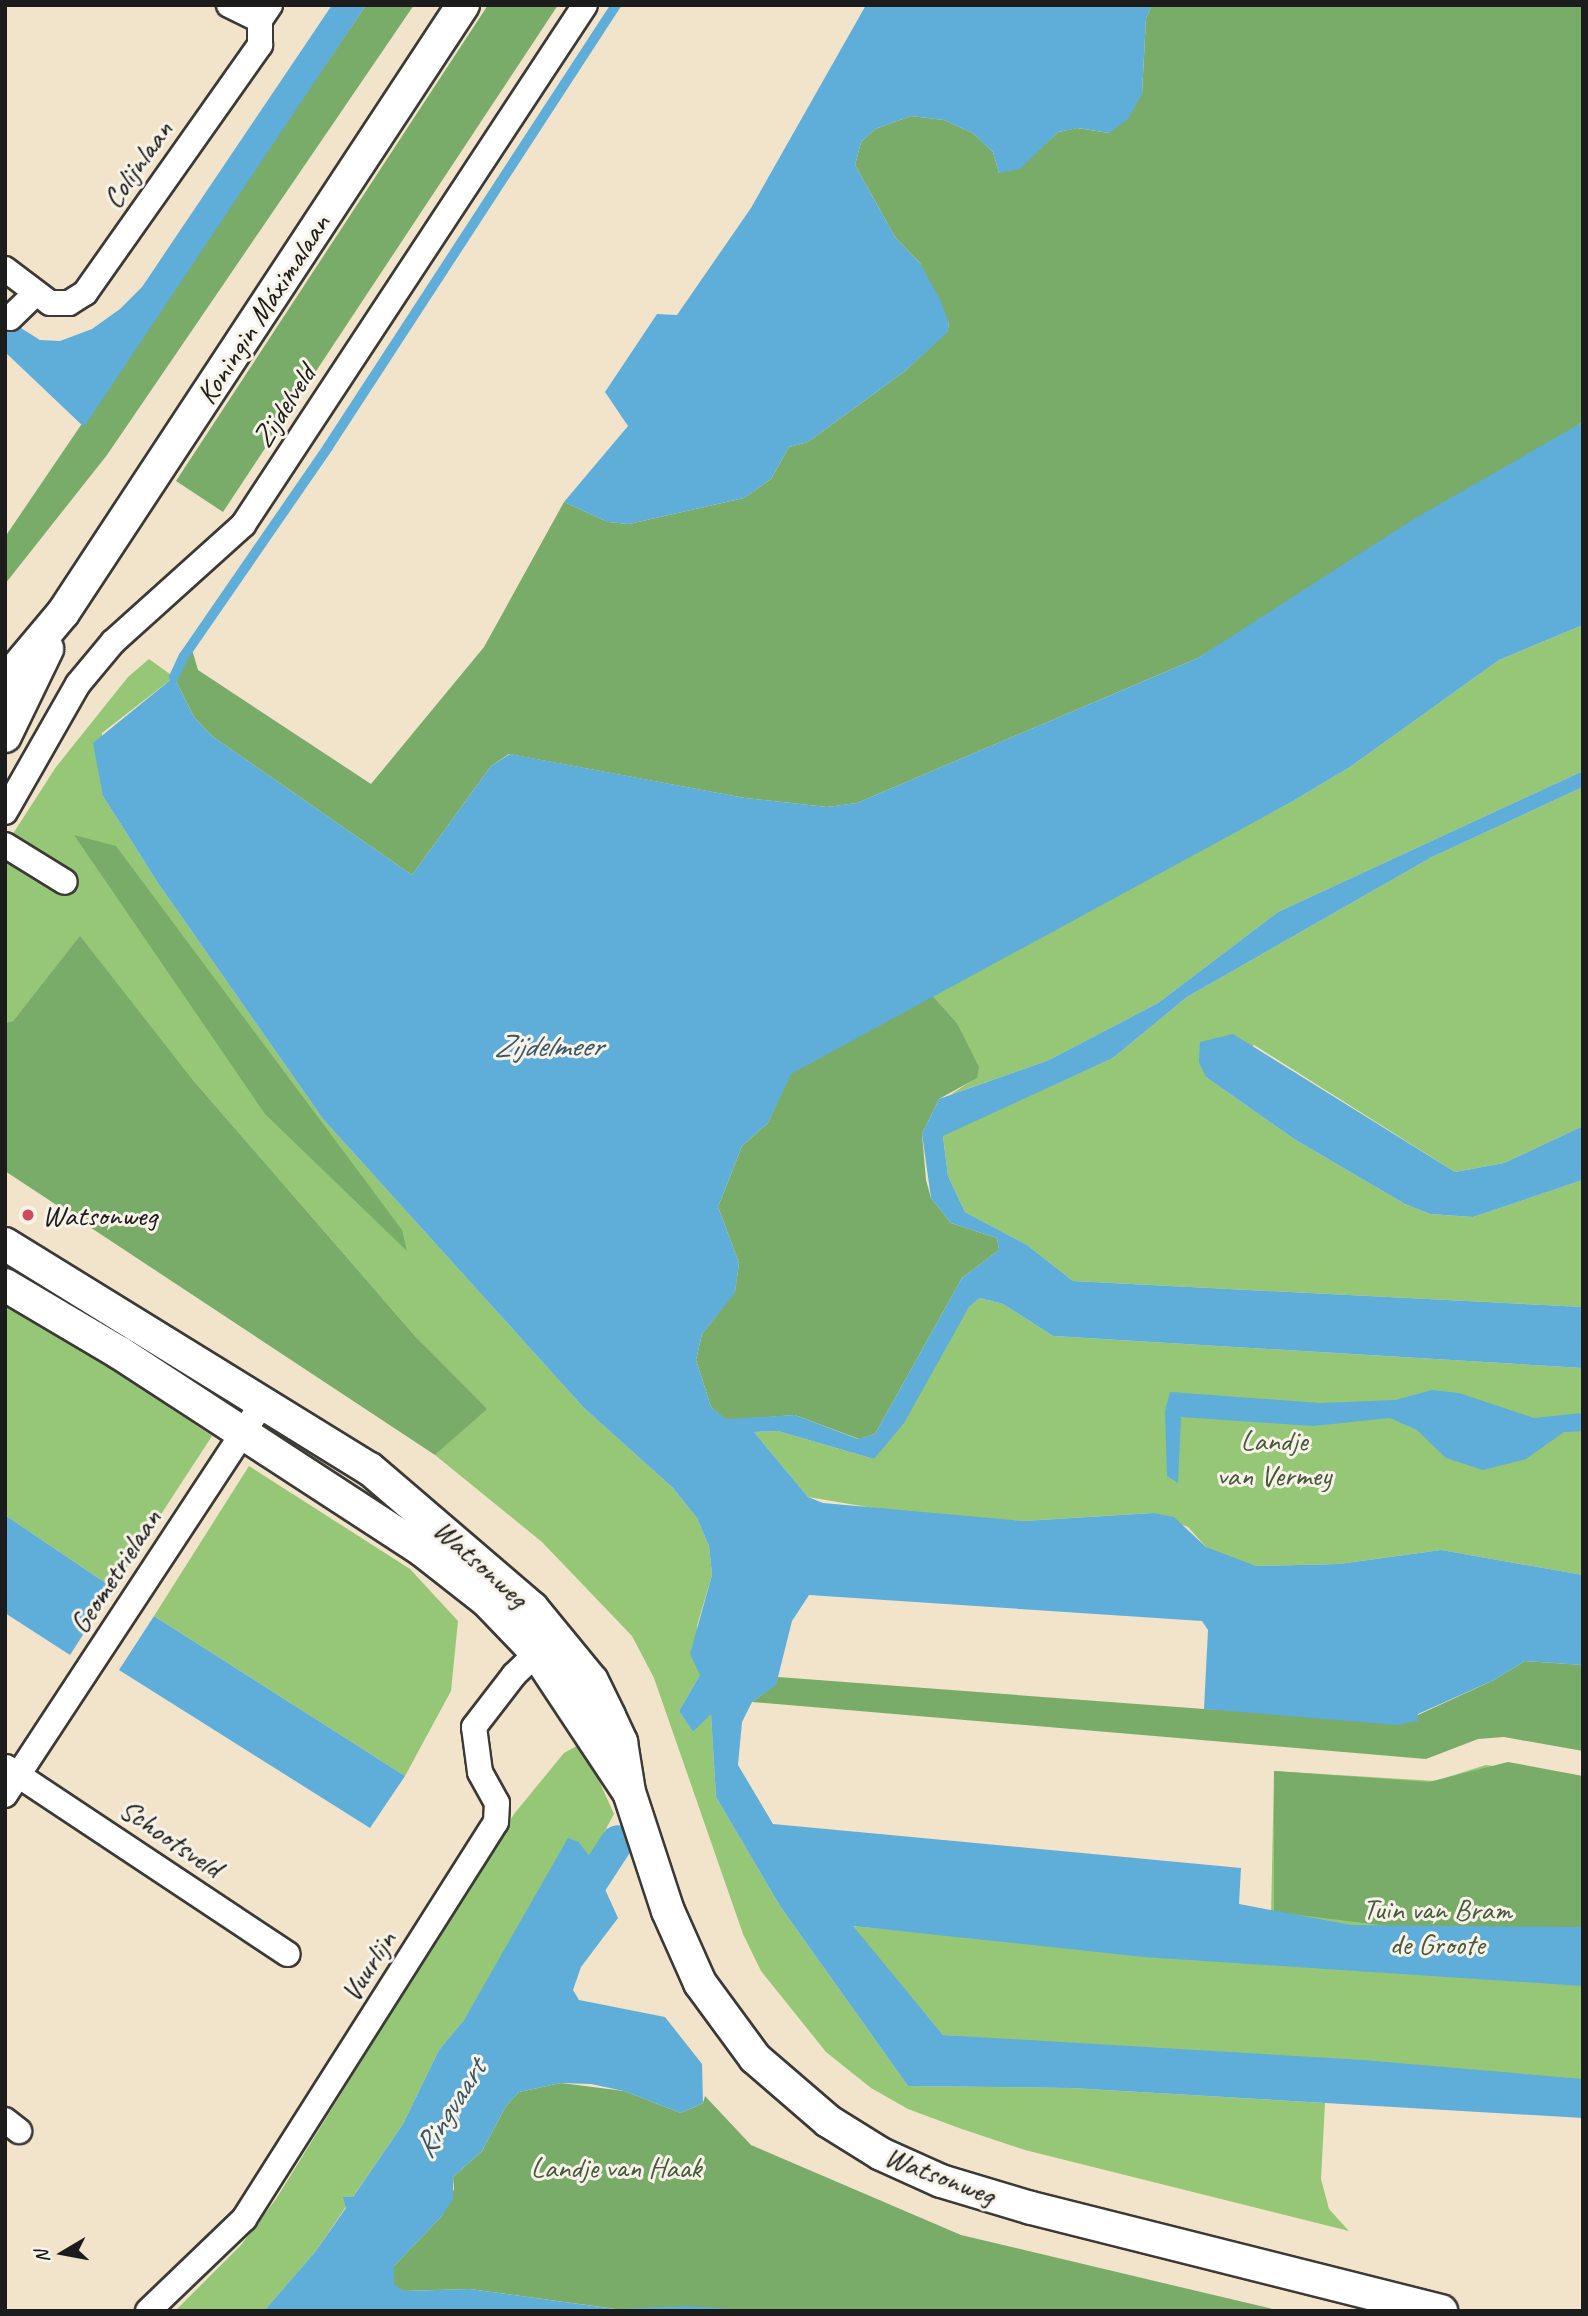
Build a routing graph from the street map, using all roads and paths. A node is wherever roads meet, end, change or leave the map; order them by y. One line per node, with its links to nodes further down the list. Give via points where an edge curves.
1 (229, 5): 4 (street, Colijnlaan)
2 (463, 5): 8 (street, Koningin Máximalaan)
3 (585, 5): 11 (street, Zijdelveld, via 243,525 113,642 78,684)
4 (265, 13): 6 (street, Colijnlaan, via 260,45 85,293 69,303 50,303)
5 (5, 269): 6 (street, Colijnlaan)
6 (34, 295): 7 (street)
7 (10, 318)
8 (63, 613): 9 (street, Koningin Máximalaan); 10 (street, Koningin Máximalaan)
9 (5, 682)
10 (5, 736)
11 (5, 812)
12 (5, 845): 13 (street)
13 (65, 882)
14 (5, 1244): 16 (street, Watsonweg)
15 (5, 1285): 17 (street, Watsonweg, via 120,1353)
16 (263, 1402): 17 (street, Geometrielaan); 18 (street, Watsonweg, via 407,1497 508,1583)
17 (243, 1436): 18 (street, Watsonweg, via 422,1550); 19 (street, Geometrielaan)
18 (546, 1644): 21 (street, Vuurlijn, via 474,1727 480,1772 497,1803 496,1822 244,2219); 22 (street, Watsonweg, via 592,1681 608,1712 621,1742 629,1792 682,1950 700,1983 755,2058 828,2122 881,2154 953,2185)
19 (10, 1779): 20 (street, Schootsveld)
20 (287, 1954)
21 (148, 2311)
22 (1441, 2311)

